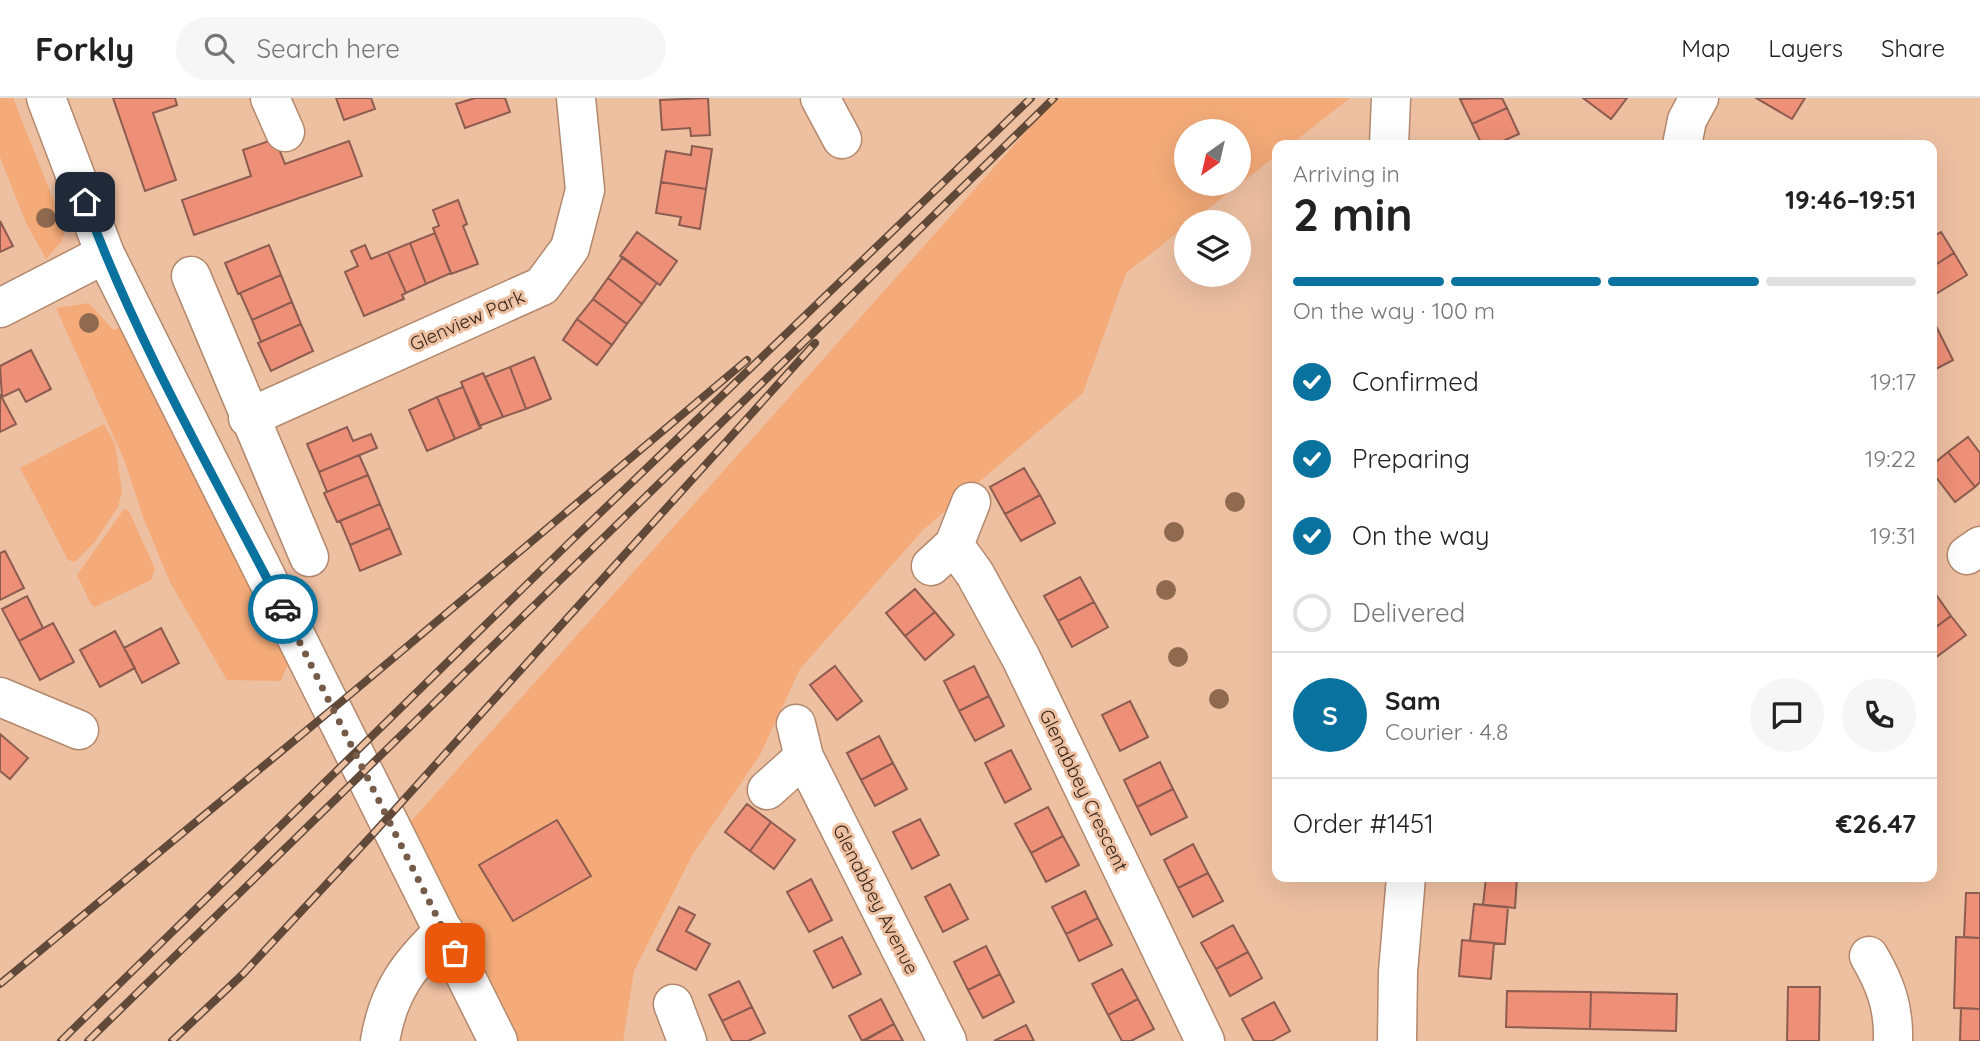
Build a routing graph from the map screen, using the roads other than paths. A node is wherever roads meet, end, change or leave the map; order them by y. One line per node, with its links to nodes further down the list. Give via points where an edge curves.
1 (46, 98): 9 (street)
2 (576, 98): 12 (street, Glenview Park, via 585,191 570,248 542,286)
3 (820, 98): 6 (street)
4 (1391, 98): 7 (street)
5 (1699, 98): 8 (street)
6 (842, 139)
7 (1389, 140)
8 (1683, 140)
9 (105, 254): 11 (street); 19 (street)
10 (191, 276): 12 (street)
11 (0, 308)
12 (248, 418): 14 (street)
13 (971, 502): 24 (street, Glenabbey Crescent, via 942,555 975,574 1021,658)
14 (309, 557)
15 (0, 697): 16 (street)
16 (79, 730)
17 (767, 790): 23 (street, Glenabbey Avenue, via 800,741)
18 (1406, 882): 25 (street)
19 (444, 931): 21 (street, via 410,964 383,1018); 22 (street)
20 (1869, 956): 26 (street, via 1886,985 1894,1017)
21 (380, 1041)
22 (498, 1041)
23 (947, 1041)
24 (1205, 1041)
25 (1397, 1041)
26 (1892, 1041)

